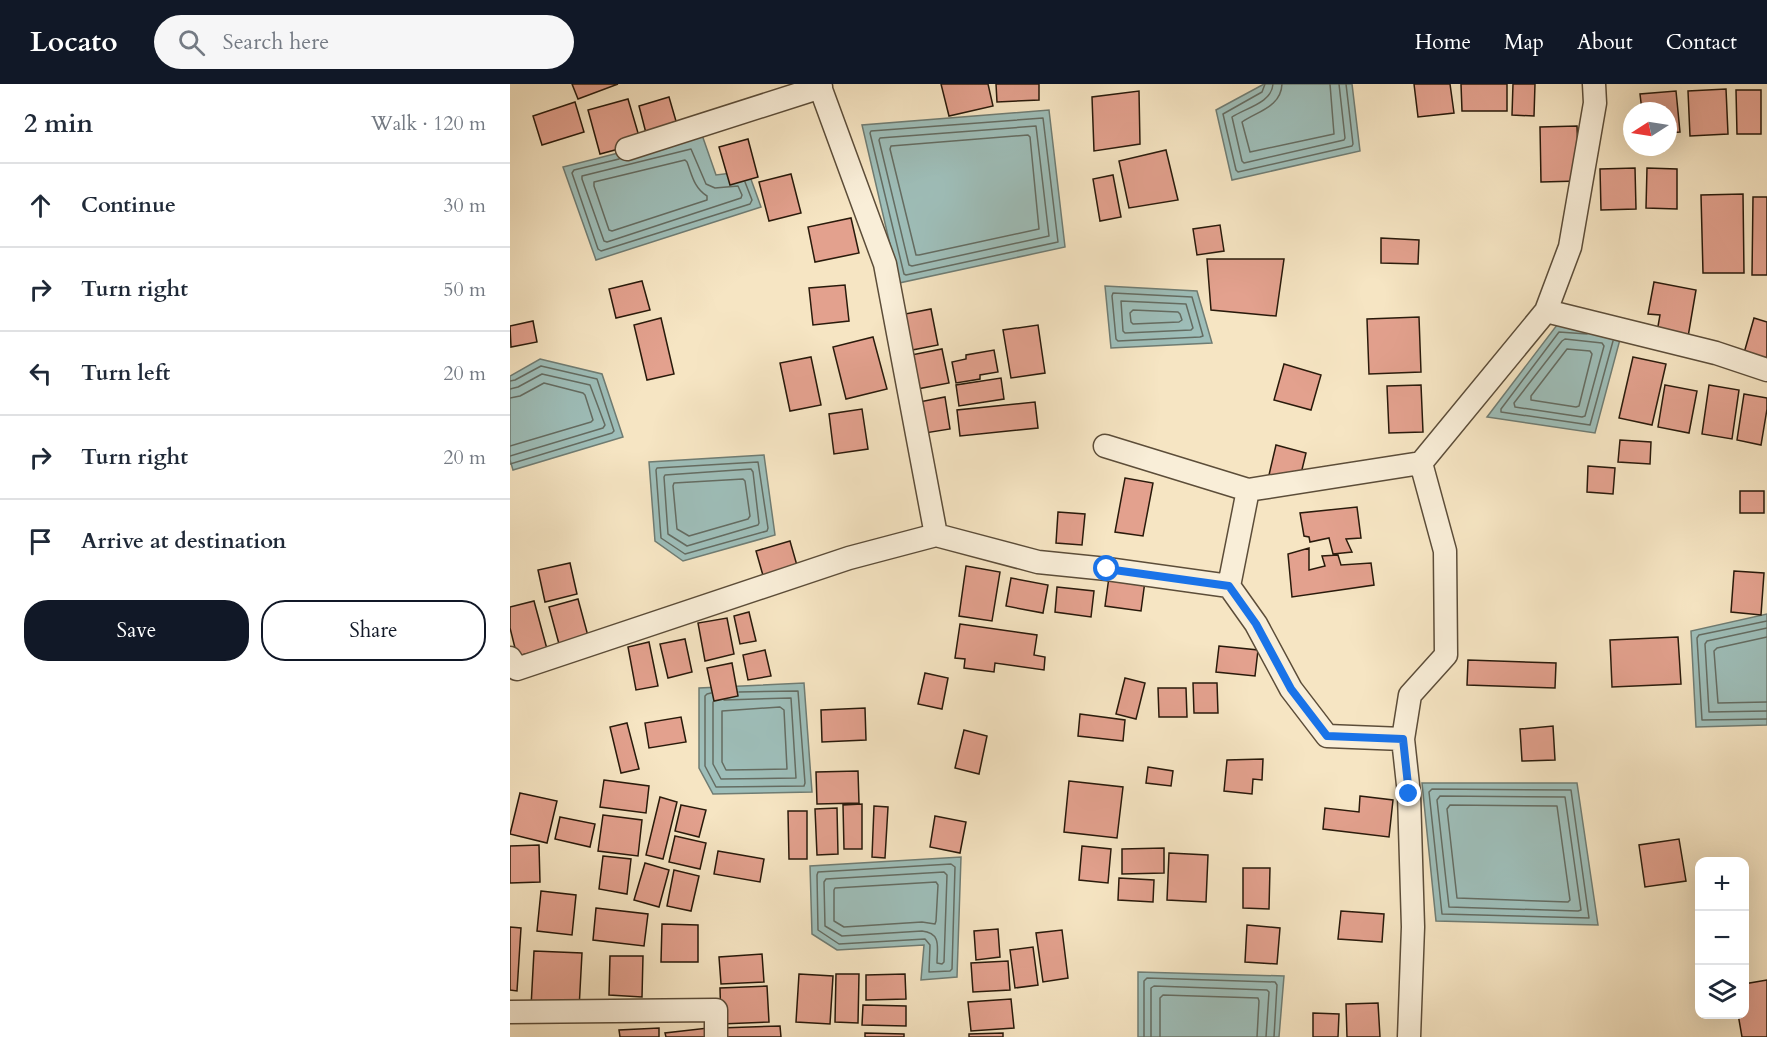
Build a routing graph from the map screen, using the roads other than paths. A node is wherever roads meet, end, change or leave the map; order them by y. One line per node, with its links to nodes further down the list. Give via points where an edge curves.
1 (1594, 84): 4 (street, via 1595,103 1570,247)
2 (820, 86): 3 (street); 9 (street, via 885,264)
3 (627, 149)
4 (1546, 311): 5 (street, via 1716,352); 7 (street)
5 (1767, 370)
6 (1106, 446): 8 (street)
7 (1421, 463): 8 (street); 12 (street, via 1444,551 1446,655 1410,694)
8 (1248, 490): 10 (street)
9 (936, 535): 10 (street, via 1038,562); 11 (street, via 849,558 517,669)
10 (1229, 586): 12 (street, via 1256,624 1291,689 1327,736)
11 (510, 658)
12 (1403, 739): 15 (street, via 1409,794 1413,927)
13 (510, 1012): 14 (street, via 716,1010)
14 (716, 1037)
15 (1409, 1037)

